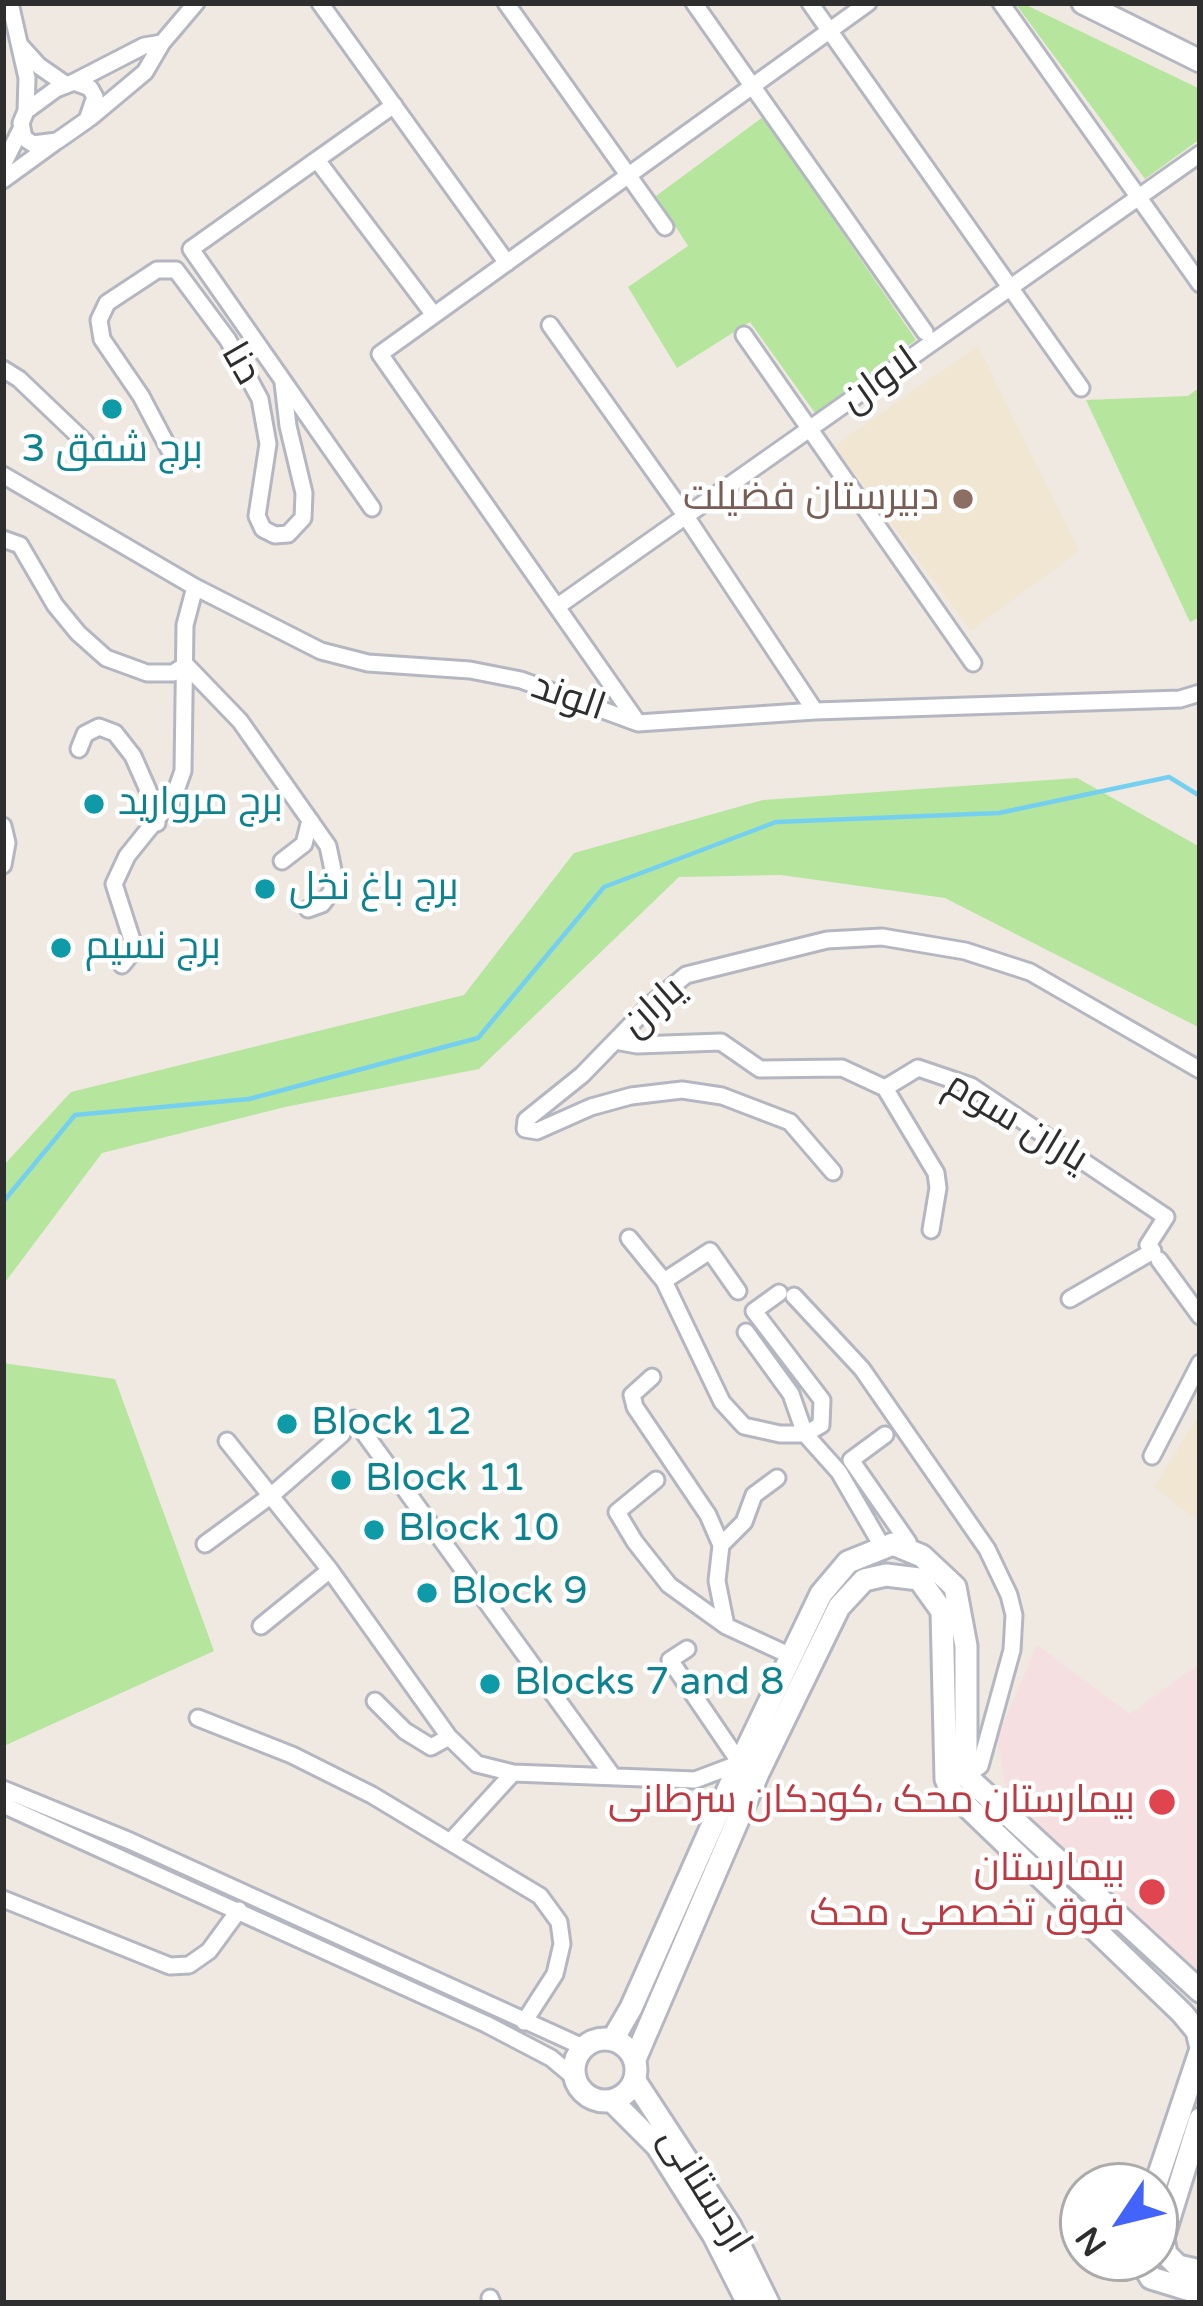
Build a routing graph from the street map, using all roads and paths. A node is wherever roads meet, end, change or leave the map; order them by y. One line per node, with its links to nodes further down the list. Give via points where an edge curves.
1 (10, 3): 11 (street)
2 (196, 3): 12 (street)
3 (320, 3): 16 (street)
4 (506, 3): 24 (street)
5 (694, 3): 15 (street)
6 (810, 3): 10 (street)
7 (868, 3): 10 (street)
8 (1001, 3): 26 (street)
9 (1084, 3): 13 (main road)
10 (830, 30): 15 (street); 30 (street)
11 (18, 43): 14 (street); 17 (street)
12 (162, 43): 14 (street); 18 (street, via 145,72)
13 (1200, 61)
14 (69, 83): 17 (street); 18 (street, via 95,97)
15 (752, 86): 24 (street); 33 (street)
16 (394, 105): 22 (street); 28 (street)
17 (26, 111): 19 (street)
18 (87, 120): 20 (street)
19 (21, 129): 20 (street, via 33,144); 23 (street)
20 (57, 141): 25 (street)
21 (1200, 154): 26 (street, لاوان)
22 (317, 160): 31 (street); 36 (street, via 191,249)
23 (3, 165)
24 (628, 176): 27 (street); 28 (street)
25 (3, 180)
26 (1140, 198): 29 (street); 30 (street, لاوان)
27 (665, 227)
28 (507, 262): 31 (street)
29 (1200, 284)
30 (1012, 288): 37 (street); 38 (street, لاوان)
31 (434, 315): 46 (street, via 380,354)
32 (550, 325): 43 (street)
33 (925, 332)
34 (744, 335): 38 (street)
35 (3, 369): 39 (street)
36 (284, 383): 40 (street, دنا, via 303,518 274,536 257,516 268,444 260,399 176,271 157,270 107,304 99,320 102,339); 42 (street)
37 (1081, 388)
38 (812, 428): 43 (street, لاوان); 47 (street)
39 (85, 442)
40 (169, 449)
41 (3, 476): 45 (street, الوند)
42 (372, 508)
43 (687, 518): 46 (street, لاوان); 52 (street)
44 (3, 539): 48 (street, via 20,545 55,605 106,658 147,674)
45 (195, 587): 48 (street); 53 (street, الوند, via 321,651 521,680)
46 (558, 606): 53 (street)
47 (973, 663)
48 (186, 665): 55 (street, via 240,721); 56 (street, via 183,771)
49 (1200, 693): 50 (street)
50 (1180, 700): 51 (street); 52 (street, الوند)
51 (1200, 708)
52 (815, 711): 53 (street, الوند)
53 (638, 723)
54 (79, 749): 56 (street, via 99,727 115,733 133,756)
55 (310, 820): 58 (street, via 304,844); 60 (street, via 333,870 332,892)
56 (157, 823): 61 (street, via 116,874 132,940)
57 (3, 826): 59 (street)
58 (282, 861)
59 (3, 865)
60 (308, 909)
61 (122, 965)
62 (615, 1041): 63 (street, یاران, via 686,975 827,940 882,938 1030,972); 64 (street, یاران سوم, via 721,1042 760,1069 842,1068); 65 (street, یاران, via 525,1129 631,1096 682,1090 790,1122)
63 (1200, 1070)
64 (885, 1088): 66 (street, via 935,1173); 68 (street, یاران سوم, via 918,1068 971,1086 1166,1217 1148,1245)
65 (832, 1172)
66 (931, 1231)
67 (629, 1238): 69 (street)
68 (1156, 1256): 71 (street); 72 (street)
69 (664, 1282): 70 (street, via 710,1251); 77 (street, via 712,1386 744,1426)
70 (738, 1291)
71 (1070, 1299)
72 (1200, 1316)
73 (746, 1331): 77 (street, via 791,1394)
74 (1200, 1364): 81 (street)
75 (652, 1377): 86 (street, via 632,1395 635,1406)
76 (354, 1419): 98 (street)
77 (806, 1433): 87 (street); 99 (street, via 821,1425 822,1400 754,1311 786,1295 862,1369 987,1549 1009,1595 1012,1651 980,1766)
78 (342, 1434): 84 (street)
79 (885, 1435): 87 (street, via 851,1460 908,1542)
80 (227, 1441): 84 (street)
81 (1152, 1456)
82 (777, 1478): 86 (street, via 754,1496 744,1522)
83 (656, 1480): 90 (street, via 616,1512 669,1585)
84 (273, 1494): 85 (street); 88 (street)
85 (205, 1544)
86 (721, 1545): 90 (street, via 717,1581)
87 (893, 1547): 92 (main road, via 848,1562 820,1594); 99 (main road, via 922,1556 955,1587 965,1646)
88 (330, 1570): 89 (street); 95 (street)
89 (261, 1626)
90 (726, 1626): 92 (street)
91 (687, 1649): 96 (street, via 670,1660)
92 (791, 1656): 96 (main road)
93 (375, 1701): 95 (street, via 431,1747)
94 (198, 1718): 102 (street, via 292,1755)
95 (449, 1737): 97 (street, via 477,1764)
96 (740, 1762): 98 (street, via 694,1780); 107 (main road)
97 (512, 1774): 98 (street); 102 (street)
98 (612, 1775)
99 (959, 1783): 105 (main road); 108 (main road); 110 (main road, via 946,1779 942,1611 919,1579 864,1580 839,1606 758,1773)
100 (3, 1789): 106 (street)
101 (3, 1805): 104 (street)
102 (450, 1842): 106 (street, via 540,1896 559,1922 555,1974)
103 (3, 1899): 104 (street, via 170,1966 209,1952)
104 (239, 1910): 111 (street, via 486,2024)
105 (1200, 1991)
106 (524, 2022): 109 (street)
107 (613, 2039): 109 (main road); 110 (main road, via 630,2050)
108 (1199, 2039): 114 (main road)
109 (583, 2048): 111 (main road)
110 (635, 2070): 112 (main road, via 630,2090); 119 (main road, اردستانی)
111 (575, 2078): 112 (main road, via 593,2099)
112 (612, 2102): 118 (main road, اردستانی, via 657,2146)
113 (1200, 2119): 115 (main road, via 1163,2238 1178,2266)
114 (1162, 2162)
115 (1200, 2271)
116 (1164, 2282): 117 (main road)
117 (1200, 2293)
118 (748, 2303)
119 (768, 2303)

